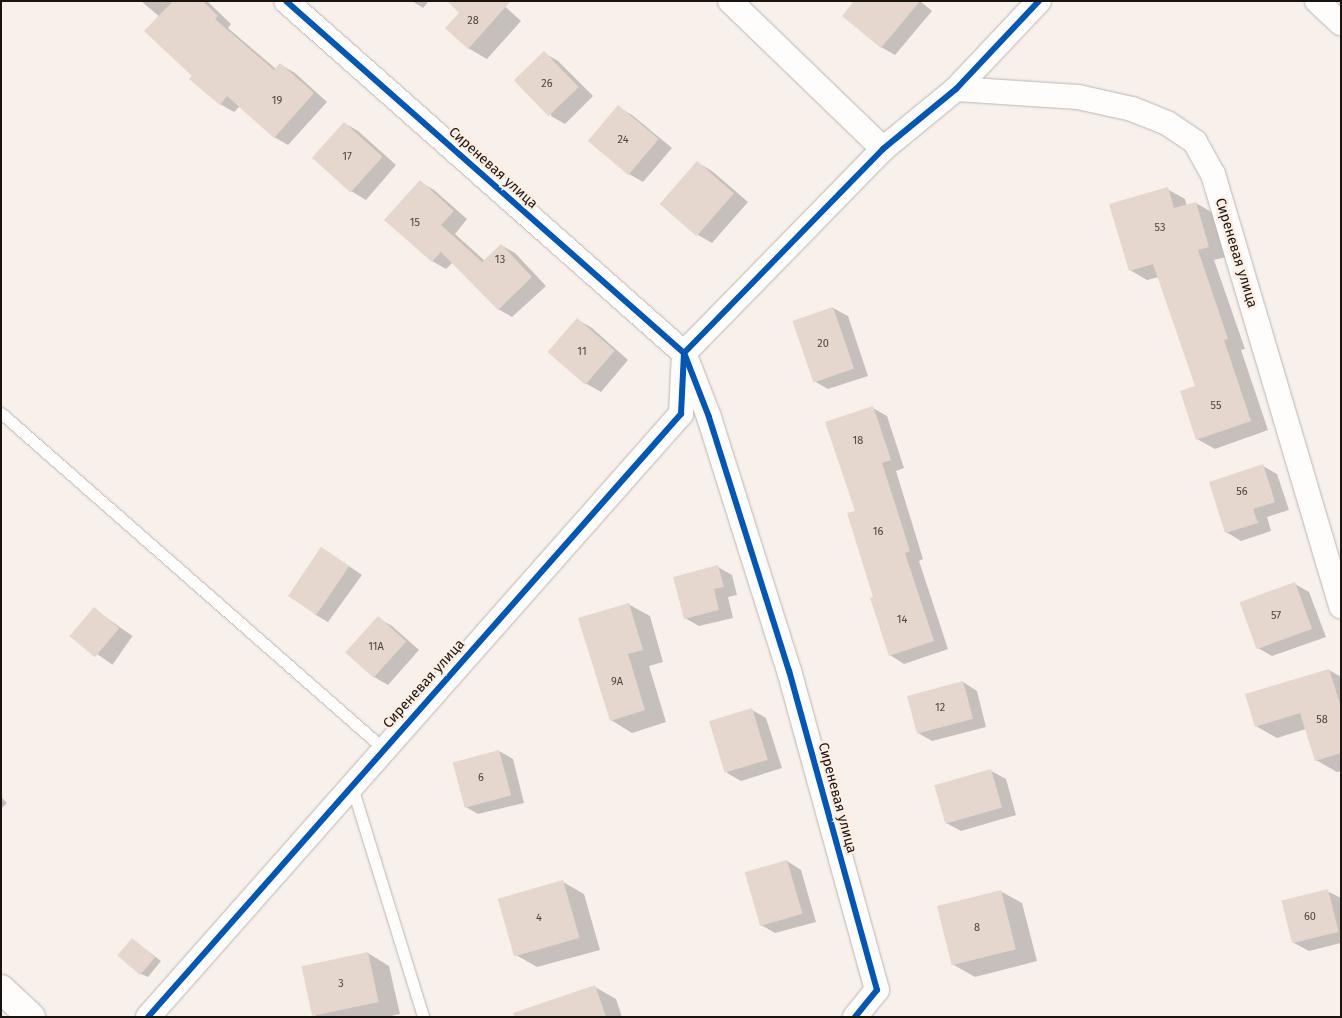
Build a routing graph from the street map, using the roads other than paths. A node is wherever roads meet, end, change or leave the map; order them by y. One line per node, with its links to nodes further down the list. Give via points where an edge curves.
1 (286, 1): 8 (street, Сиреневая улица)
2 (730, 1): 7 (street)
3 (1039, 1): 6 (street)
4 (1317, 1): 5 (street)
5 (1341, 23)
6 (956, 90): 7 (street); 10 (street, Сиреневая улица, via 1078,98 1123,107 1167,123 1195,142 1213,174)
7 (883, 149): 8 (street)
8 (684, 353): 11 (street, Сиреневая улица, via 680,414); 17 (street, Сиреневая улица, via 709,417 789,671 877,990)
9 (1, 413): 11 (lane)
10 (1341, 606)
11 (384, 749): 12 (street, Сиреневая улица)
12 (352, 787): 15 (street, Сиреневая улица); 16 (lane)
13 (1, 989): 14 (street)
14 (31, 1017)
15 (148, 1017)
16 (423, 1017)
17 (855, 1017)

